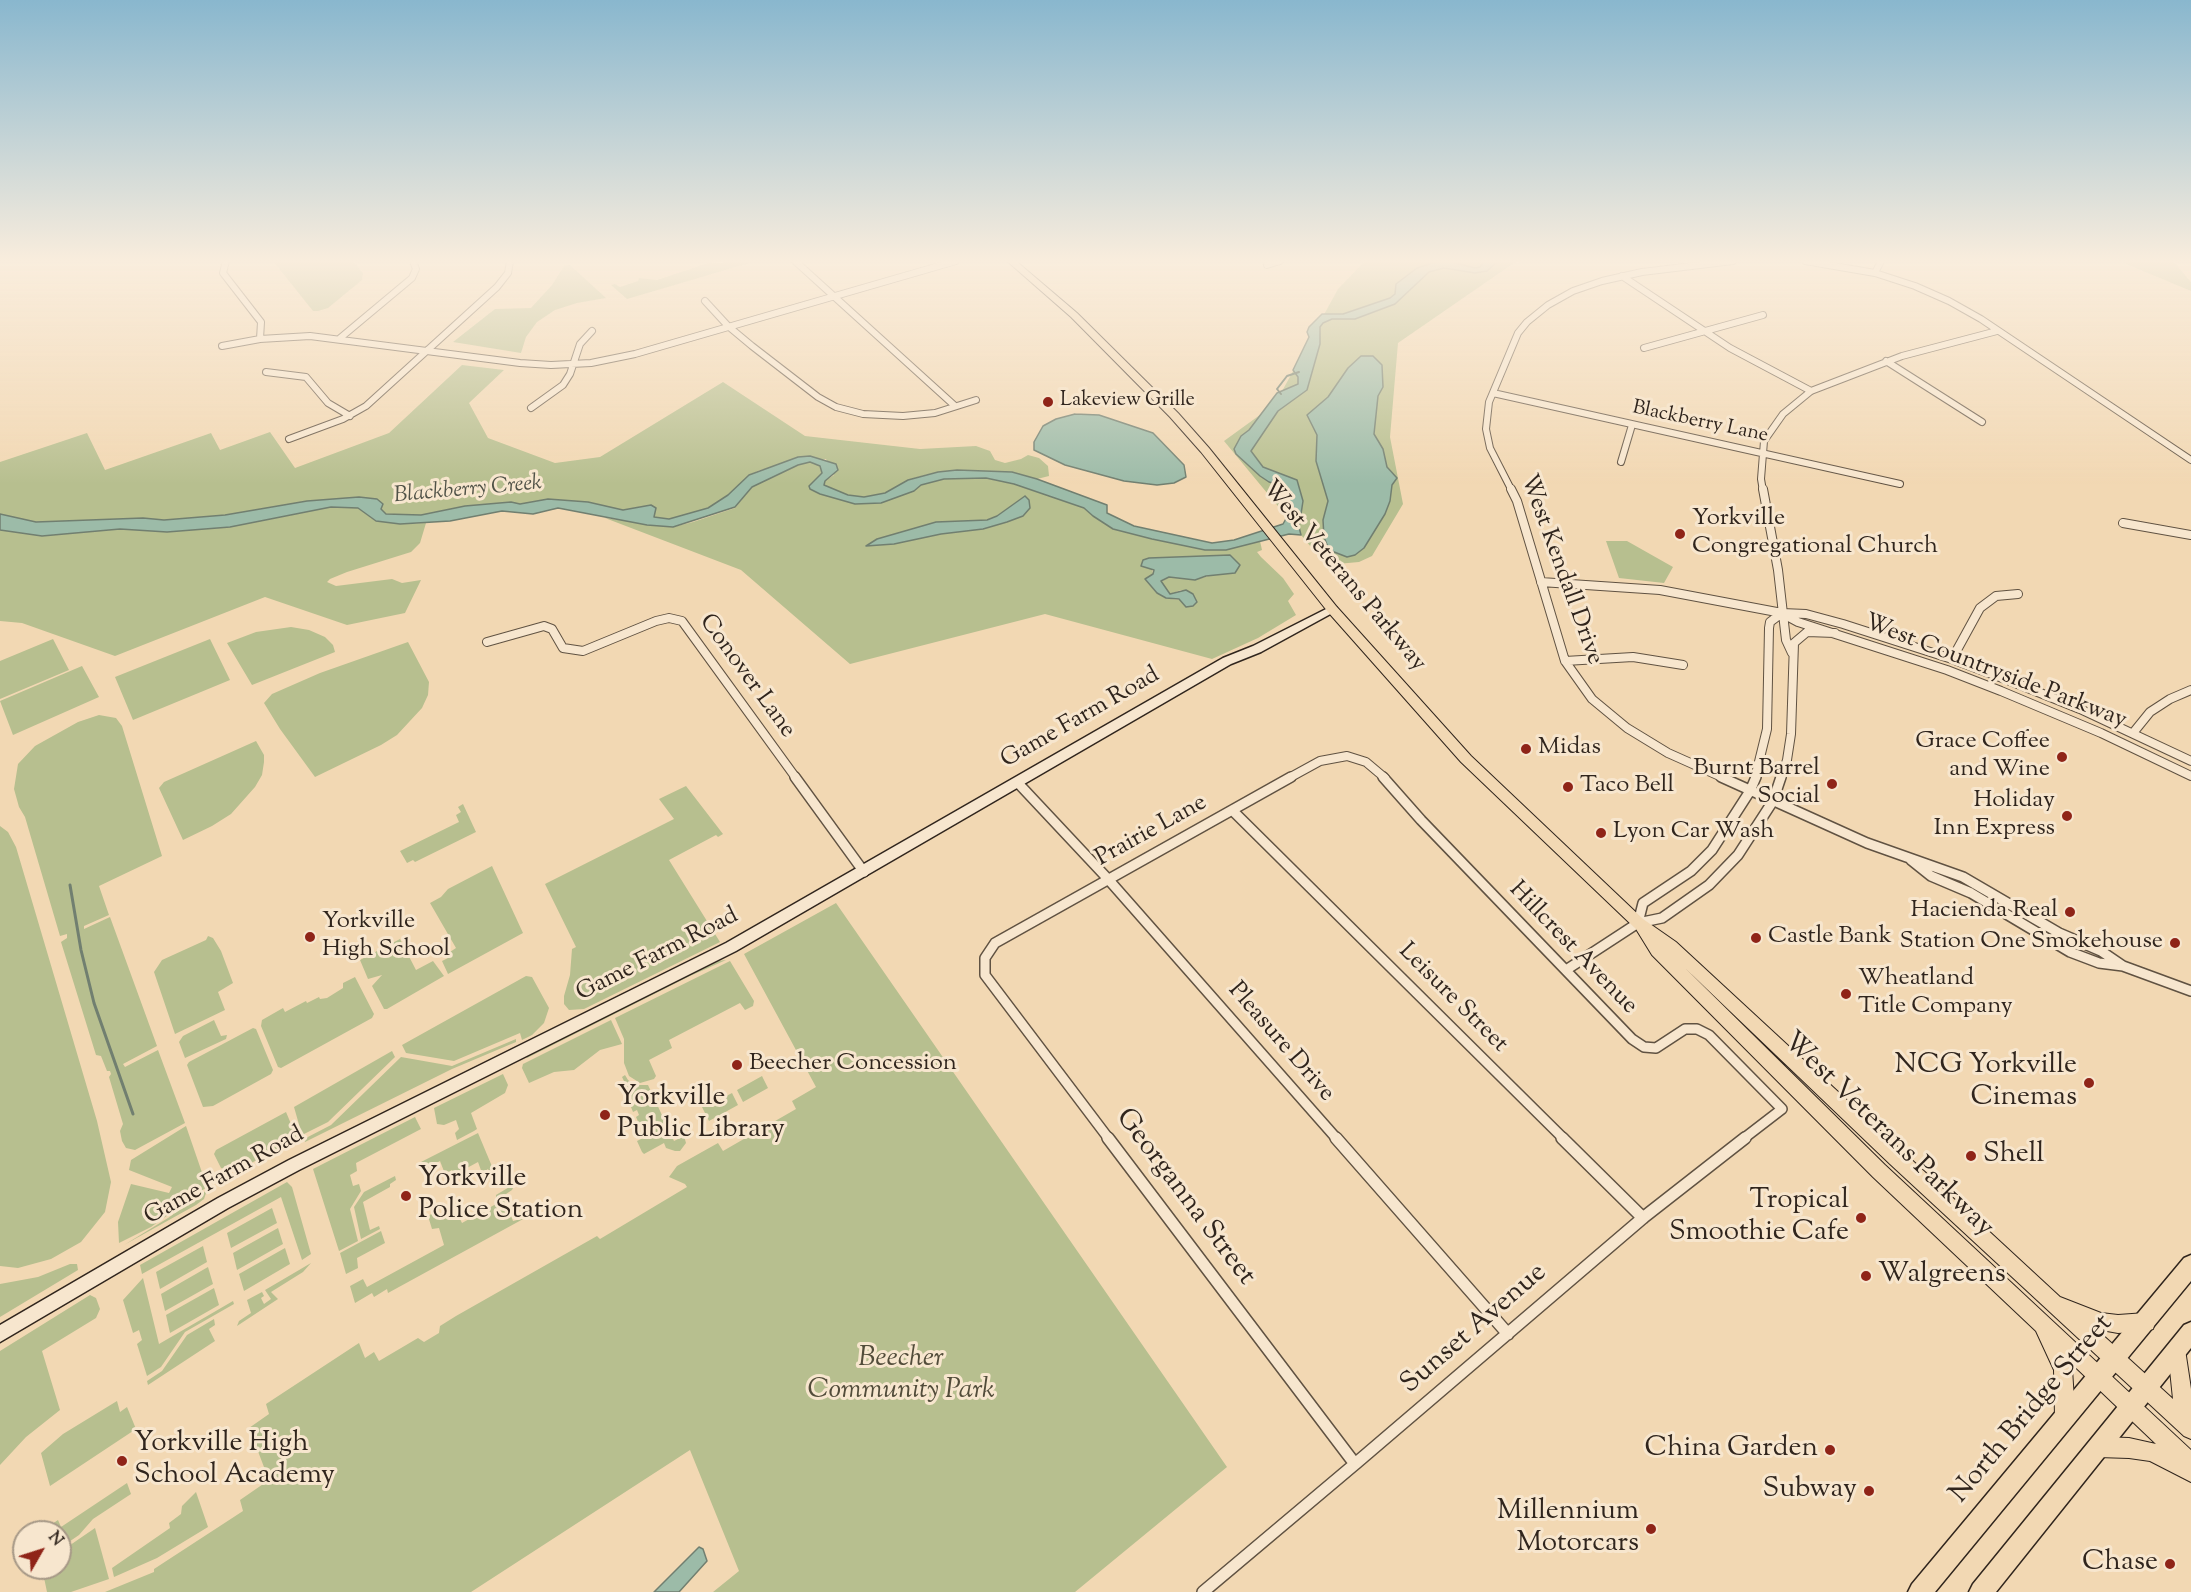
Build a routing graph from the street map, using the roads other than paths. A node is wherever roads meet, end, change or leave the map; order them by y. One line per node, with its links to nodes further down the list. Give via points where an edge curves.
1 (260, 335): 14 (street)
2 (344, 335): 15 (street)
3 (443, 335): 18 (street)
4 (588, 335): 20 (street, via 580,344)
5 (697, 335): 20 (street, via 629,356)
6 (740, 335): 25 (street, via 836,407 896,417)
7 (877, 335): 25 (street)
8 (1095, 335): 39 (main road, West Veterans Parkway, via 1205,450)
9 (1518, 335): 23 (street, West Kendall Drive)
10 (1688, 335): 17 (street)
11 (1710, 335): 22 (street)
12 (1981, 335): 19 (street)
13 (2003, 335): 32 (street)
14 (260, 339): 15 (street); 16 (street)
15 (339, 339): 18 (street)
16 (222, 346)
17 (1644, 348)
18 (426, 351): 20 (street, via 520,363); 27 (street)
19 (1887, 361): 22 (street); 28 (street)
20 (574, 364): 26 (street, via 561,387)
21 (266, 372): 27 (street, via 306,377 323,399)
22 (1811, 392): 31 (street, via 1783,414 1764,441)
23 (1493, 393): 29 (street, Blackberry Lane); 37 (street, West Kendall Drive, via 1486,414 1490,448 1517,501)
24 (976, 400): 25 (street)
25 (955, 406)
26 (531, 408)
27 (350, 416): 30 (street)
28 (1982, 422)
29 (1632, 425): 31 (street, Blackberry Lane); 33 (street)
30 (289, 439)
31 (1762, 453): 34 (street, Blackberry Lane); 40 (street, via 1763,494)
32 (2191, 460)
33 (1621, 462)
34 (1900, 484)
35 (2124, 523): 36 (street)
36 (2191, 535)
37 (1541, 582): 40 (street, West Countryside Parkway, via 1660,590); 45 (street, West Kendall Drive)
38 (2018, 594): 44 (street, via 1996,596 1980,608)
39 (1332, 609): 52 (street, Game Farm Road, via 1227,662); 58 (main road, West Veterans Parkway, via 1466,759)
40 (1782, 614): 41 (street, West Countryside Parkway); 43 (street); 44 (street, West Countryside Parkway, via 1806,614); 53 (street, via 1770,622 1767,729)
41 (1834, 633): 43 (street, via 1807,632 1794,643); 51 (street, West Countryside Parkway, via 1947,670 2054,712)
42 (487, 642): 56 (street, Conover Lane, via 544,626 552,628 563,648 583,651 656,621 682,621)
43 (1791, 653): 54 (street, via 1791,734)
44 (1952, 658): 48 (street, West Countryside Parkway)
45 (1565, 661): 46 (street, via 1633,657); 53 (street, West Kendall Drive, via 1592,699 1627,728 1668,753)
46 (1683, 665)
47 (2191, 690): 48 (street, via 2150,712)
48 (2133, 733): 50 (street, West Countryside Parkway)
49 (1347, 756): 55 (street, Prairie Lane, via 1320,761); 60 (street, Hillcrest Avenue, via 1366,762 1379,772)
50 (2191, 761)
51 (2191, 776)
52 (1018, 783): 56 (street, Game Farm Road); 57 (street, Pleasure Drive)
53 (1750, 791): 54 (street, West Kendall Drive); 58 (street, via 1712,850 1691,871 1642,903)
54 (1773, 801): 58 (street, via 1738,855 1708,885 1662,918); 61 (street, West Kendall Drive, via 1911,860 1931,876 1971,893 2070,952)
55 (1232, 810): 57 (street, Prairie Lane); 63 (street, Leisure Street)
56 (864, 872): 69 (street, Game Farm Road, via 731,948 294,1165)
57 (1108, 879): 59 (street, Prairie Lane, via 995,944); 70 (street, Pleasure Drive)
58 (1638, 923): 60 (street); 65 (main road, West Veterans Parkway, via 1671,946); 67 (main road, West Veterans Parkway, via 1666,959 1879,1172)
59 (985, 958): 81 (street, Georganna Street, via 985,975)
60 (1566, 970): 62 (street, Hillcrest Avenue, via 1644,1047 1656,1048 1684,1029 1697,1029 1709,1035)
61 (2191, 991)
62 (1782, 1109): 63 (street, Sunset Avenue)
63 (1643, 1218): 70 (street, Sunset Avenue)
64 (2191, 1265): 66 (highway, North Bridge Street)
65 (2047, 1297): 66 (main road, via 2101,1322); 72 (main road, West Veterans Parkway)
66 (2146, 1322): 72 (highway, North Bridge Street)
67 (2042, 1324): 73 (main road, West Veterans Parkway); 77 (main road, via 2063,1369)
68 (2191, 1332): 71 (highway)
69 (0, 1334)
70 (1508, 1334): 81 (street, Sunset Avenue)
71 (2177, 1350): 74 (highway); 76 (main road, via 2183,1403)
72 (2115, 1359): 73 (highway, North Bridge Street); 74 (main road, West Veterans Parkway)
73 (2099, 1378): 75 (main road, West Veterans Parkway); 77 (highway, North Bridge Street)
74 (2146, 1389): 75 (highway); 78 (main road, West Veterans Parkway)
75 (2130, 1407): 79 (highway); 80 (main road, West Veterans Parkway)
76 (2191, 1415)
77 (2066, 1419): 84 (highway, North Bridge Street)
78 (2191, 1430)
79 (2098, 1447): 82 (main road, via 2152,1452); 85 (highway)
80 (2191, 1463)
81 (1355, 1464): 83 (street, Sunset Avenue)
82 (2191, 1472)
83 (1203, 1592)
84 (1920, 1592)
85 (1981, 1592)

